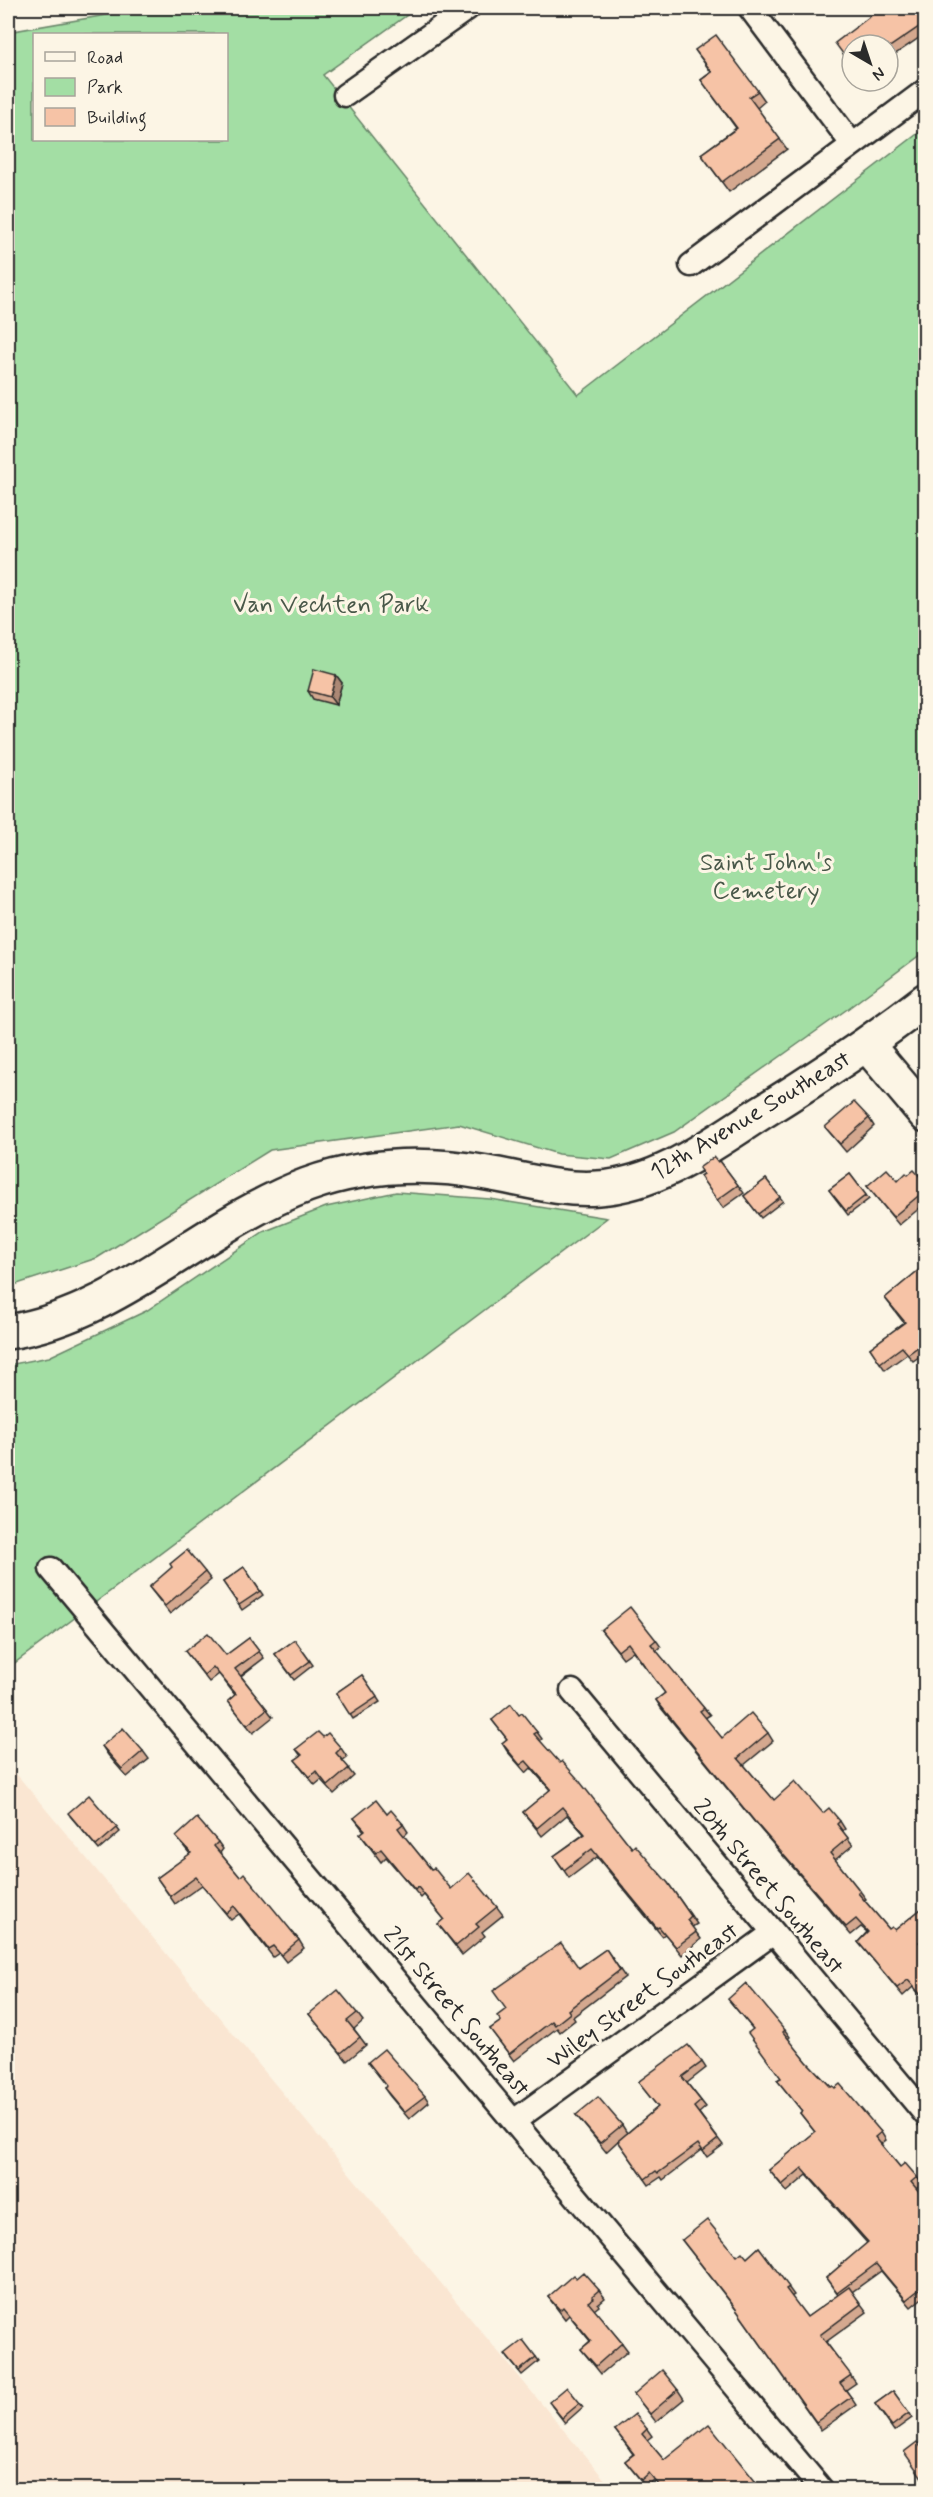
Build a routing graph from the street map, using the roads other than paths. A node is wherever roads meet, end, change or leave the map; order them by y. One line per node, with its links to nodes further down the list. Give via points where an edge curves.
1 (468, 8): 4 (street)
2 (750, 8): 5 (street)
3 (926, 90): 5 (street)
4 (345, 94)
5 (852, 144): 6 (street)
6 (691, 265)
7 (926, 1000): 8 (street, 12th Avenue Southeast)
8 (867, 1045): 9 (street); 10 (street, 12th Avenue Southeast, via 655,1175 625,1184 571,1188 484,1172 413,1166 345,1173 265,1203 108,1298 67,1316)
9 (926, 1115)
10 (8, 1332)
11 (51, 1569): 15 (street, 21st Street Southeast)
12 (572, 1691): 13 (street, 20th Street Southeast)
13 (773, 1933): 14 (street, 20th Street Southeast); 15 (street, Wiley Street Southeast)
14 (926, 2115)
15 (514, 2121): 16 (street, 21st Street Southeast)
16 (822, 2490)

